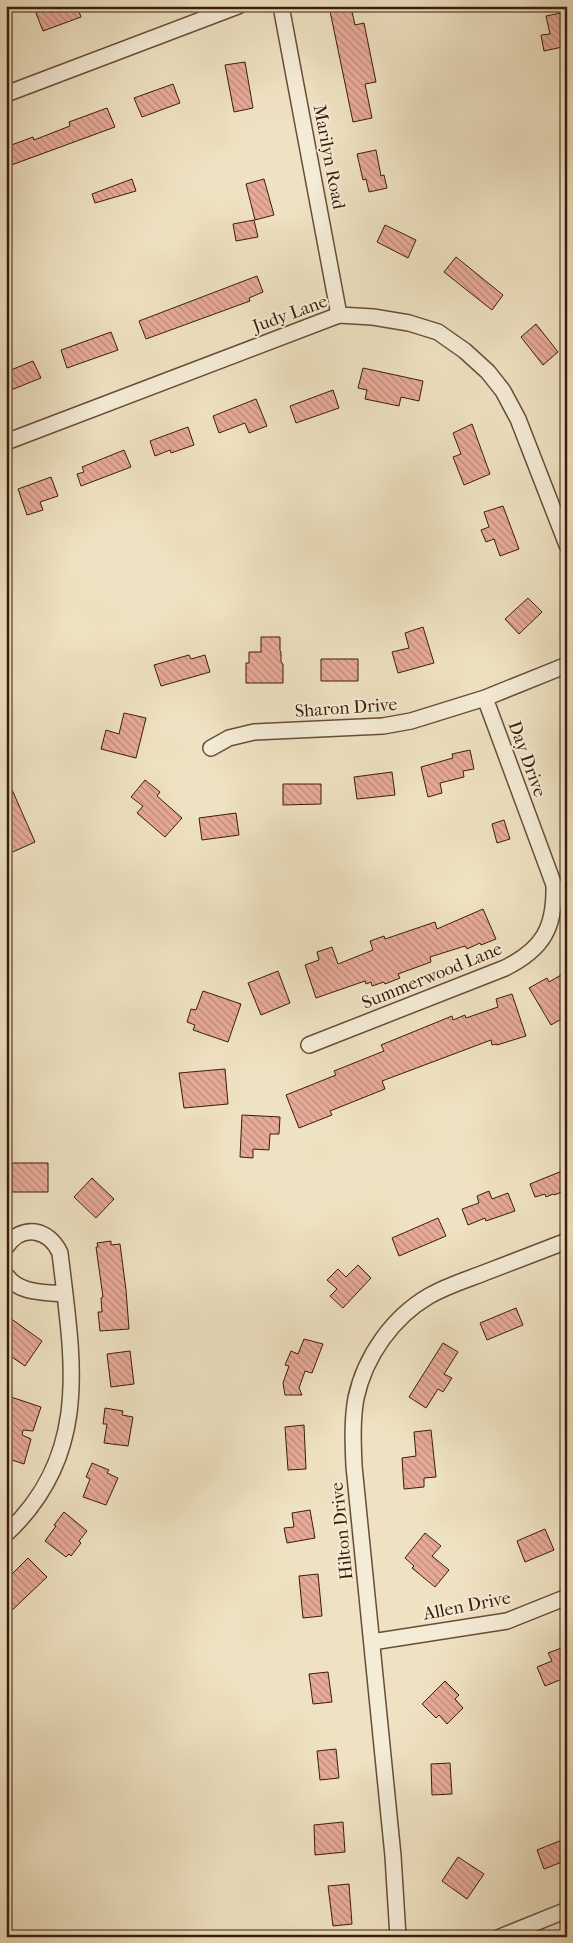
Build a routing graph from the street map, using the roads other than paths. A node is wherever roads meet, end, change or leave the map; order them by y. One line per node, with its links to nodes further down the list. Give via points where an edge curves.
1 (238, 6): 3 (street)
2 (281, 6): 4 (street, Marilyn Road)
3 (6, 94)
4 (339, 315): 5 (street, Judy Lane); 6 (street, Judy Lane, via 409,323 438,332 488,372 518,418)
5 (6, 442)
6 (567, 545)
7 (567, 665): 8 (street, Sharon Drive)
8 (484, 698): 9 (street, Sharon Drive, via 411,721 383,726 254,732 229,738); 10 (street, Day Drive, via 554,885)
9 (211, 748)
10 (551, 920): 11 (street, Summerwood Lane, via 536,948 505,968)
11 (309, 1044)
12 (567, 1241): 18 (street, Hilton Drive, via 429,1296 395,1324 378,1345 364,1372 352,1426)
13 (6, 1247): 15 (street, via 22,1233 41,1233 49,1237 60,1253)
14 (6, 1275): 15 (street, via 18,1287)
15 (65, 1294): 16 (street, via 72,1373 69,1421 58,1457 42,1490)
16 (6, 1534)
17 (567, 1597): 18 (street, Allen Drive, via 507,1620)
18 (372, 1642): 20 (street, Hilton Drive)
19 (567, 1910): 21 (street)
20 (398, 1937)
21 (500, 1937)

